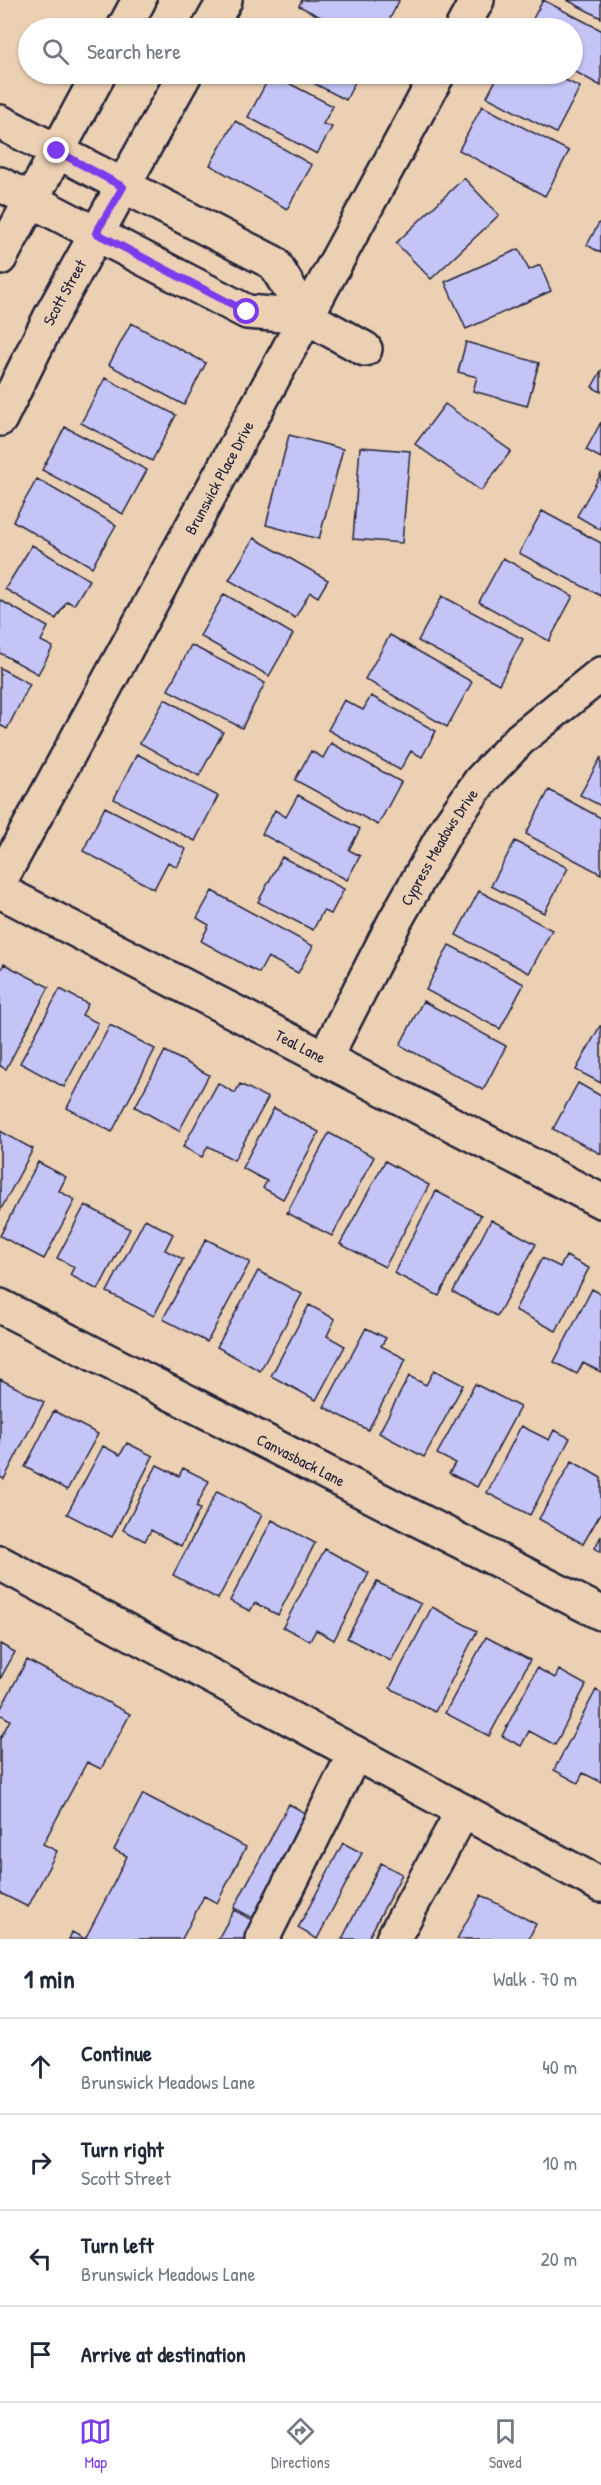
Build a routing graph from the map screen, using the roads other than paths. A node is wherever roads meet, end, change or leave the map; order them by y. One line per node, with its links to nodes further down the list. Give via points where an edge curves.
1 (139, 0): 4 (street)
2 (225, 0): 5 (street)
3 (477, 0): 6 (street)
4 (129, 18)
5 (215, 18)
6 (467, 18)
7 (94, 84): 11 (street)
8 (180, 84): 13 (street, Scott Street)
9 (433, 84): 17 (street, Brunswick Place Drive)
10 (0, 122): 11 (street)
11 (57, 151): 13 (street); 14 (street)
12 (0, 184): 14 (street)
13 (123, 187): 15 (street, Scott Street); 17 (street, via 273,263)
14 (31, 200): 15 (street); 16 (street)
15 (96, 233): 17 (street, via 247,312); 19 (street, Scott Street)
16 (0, 258)
17 (307, 317): 18 (street); 21 (street, Brunswick Place Drive)
18 (365, 349)
19 (0, 419)
20 (601, 674): 23 (street, Cypress Meadows Drive, via 520,739 474,790 448,827 395,921)
21 (0, 881)
22 (0, 891): 23 (street, Teal Lane)
23 (325, 1058): 24 (street, Teal Lane)
24 (601, 1201)
25 (0, 1306): 27 (street, Canvasback Lane)
26 (0, 1563): 28 (street)
27 (601, 1613)
28 (355, 1753): 29 (street); 31 (street)
29 (463, 1811): 30 (street); 32 (street)
30 (601, 1885)
31 (262, 1939)
32 (393, 1939)

